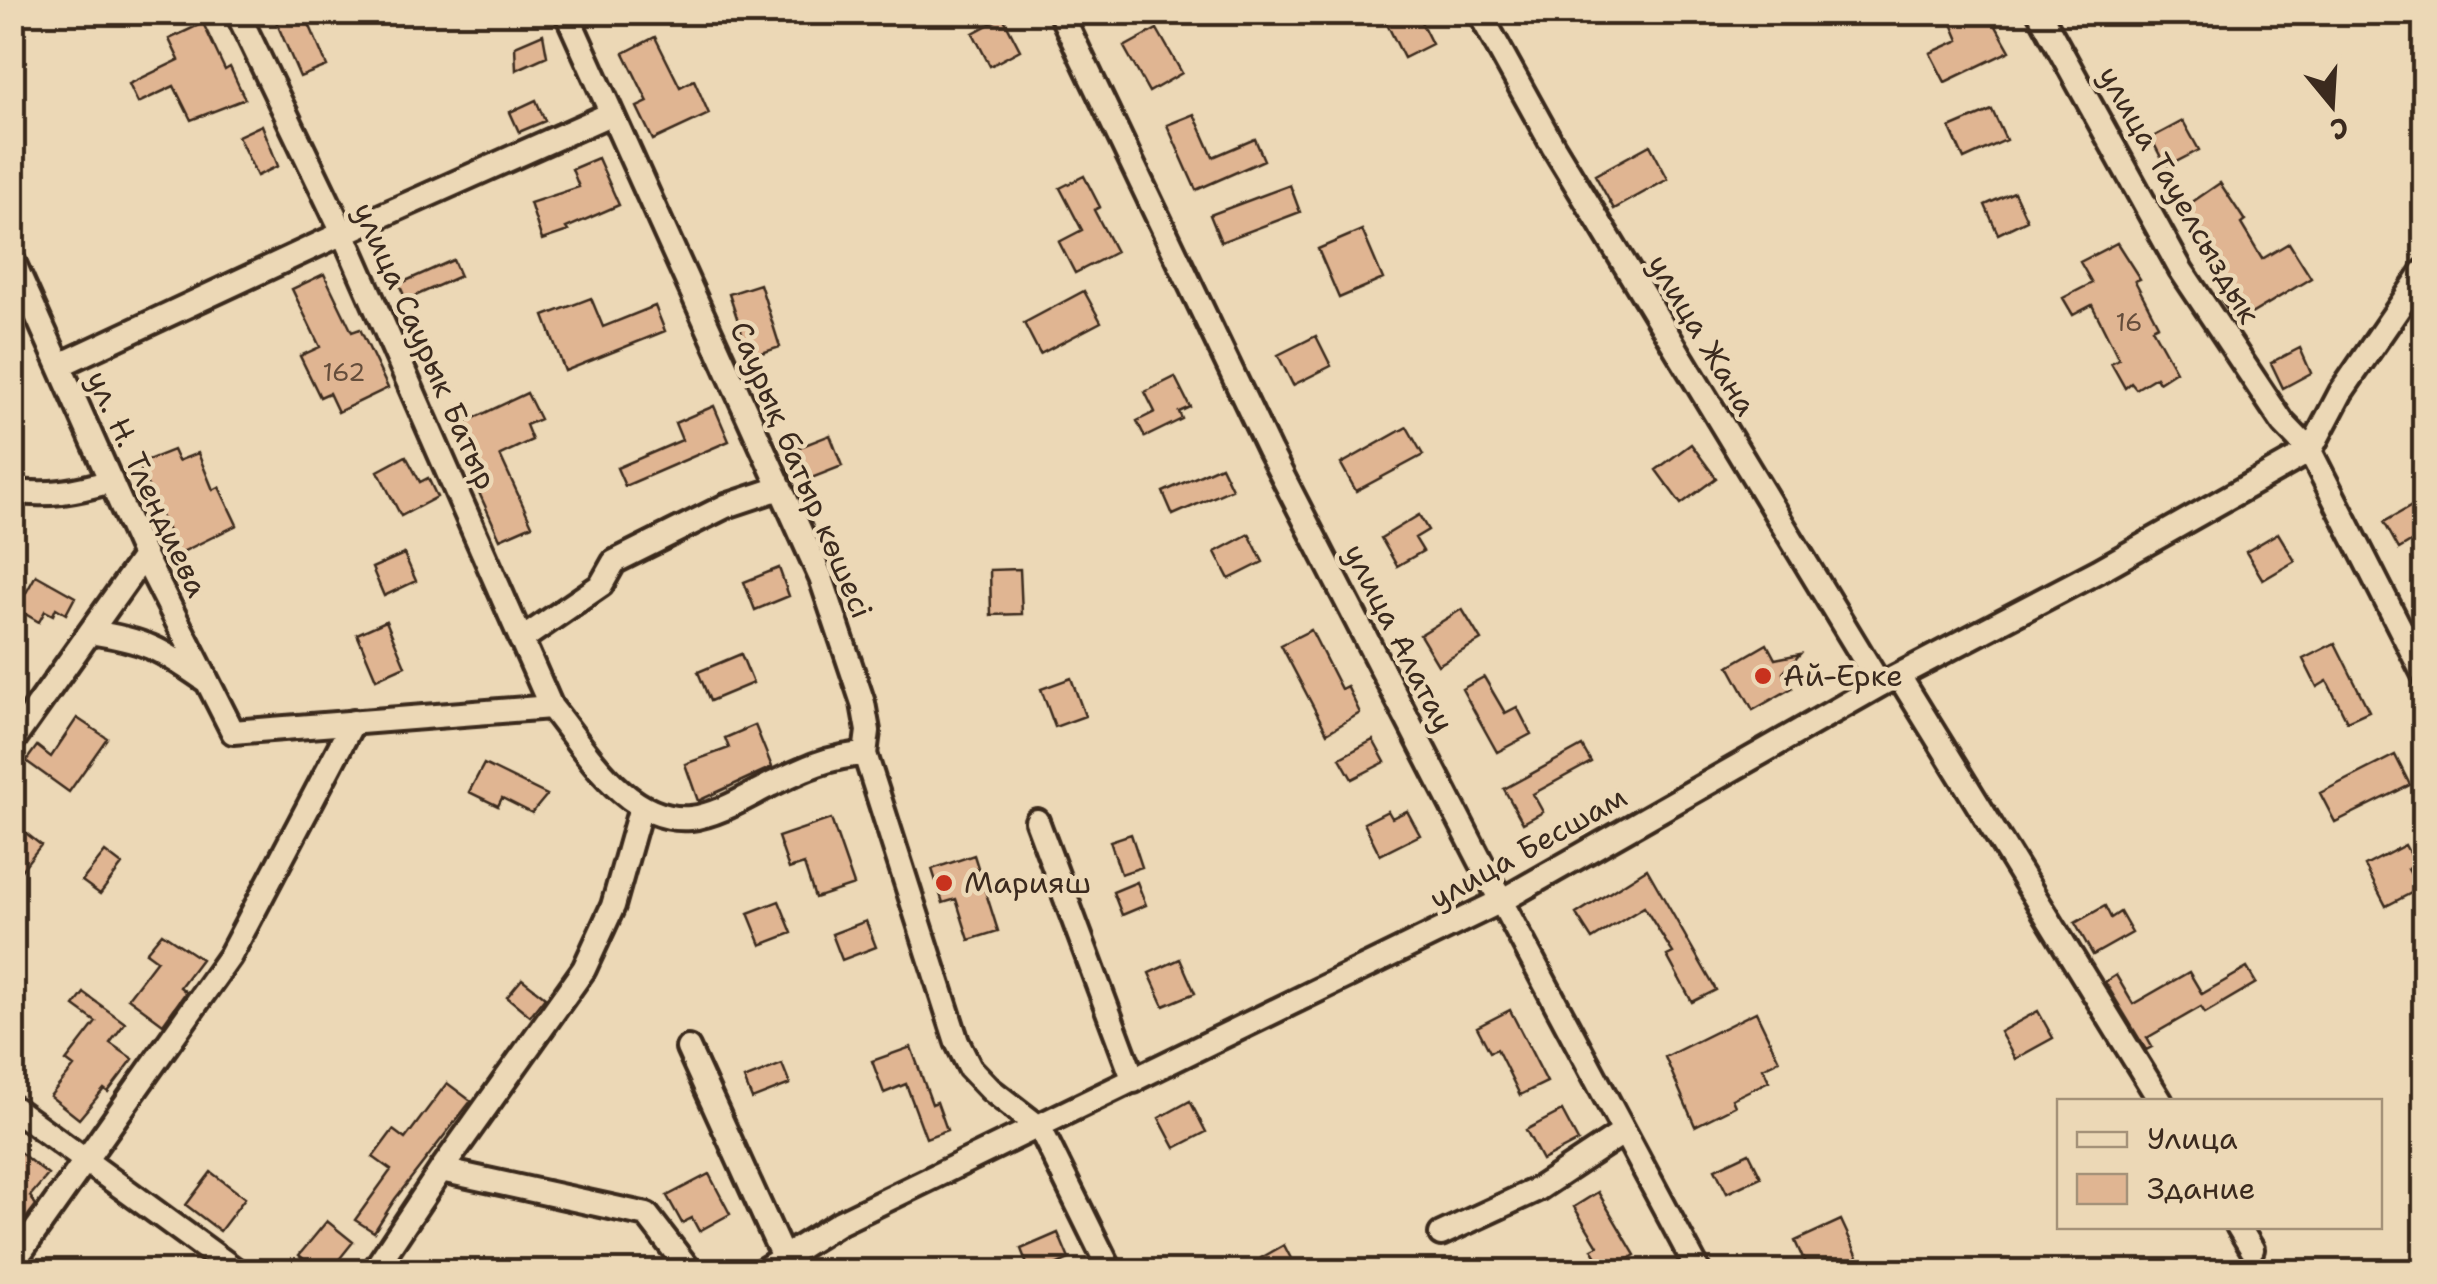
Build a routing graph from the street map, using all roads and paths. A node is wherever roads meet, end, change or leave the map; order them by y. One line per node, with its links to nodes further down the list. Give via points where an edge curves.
1 (237, 12): 7 (street, улица Саурык Батыр)
2 (566, 12): 6 (street, Саурық батыр көшесі)
3 (1479, 12): 19 (street, улица Жана, via 1553,146)
4 (2039, 12): 11 (street, улица Тауелсыздык, via 2181,270 2283,422)
5 (1069, 16): 27 (street, улица Алатау, via 1268,450)
6 (610, 114): 7 (street); 13 (street, Саурық батыр көшесі)
7 (343, 233): 10 (street); 17 (street, улица Саурык Батыр)
8 (12, 259): 10 (street, ул. Н. Тлендиева)
9 (2424, 271): 11 (street, via 2341,392)
10 (60, 365): 12 (street, ул. Н. Тлендиева)
11 (2310, 451): 18 (street, улица Тауелсыздык); 19 (street, улица Бесшам)
12 (110, 481): 14 (street, via 42,496); 15 (street, ул. Н. Тлендиева)
13 (780, 488): 17 (street, via 726,506 614,562 600,585); 24 (street, Саурық батыр көшесі, via 821,578 863,703)
14 (12, 491)
15 (144, 556): 16 (street); 20 (street, ул. Н. Тлендиева)
16 (90, 632): 20 (street, via 132,638); 23 (street)
17 (521, 640): 21 (street, улица Саурык Батыр)
18 (2424, 675)
19 (1889, 680): 27 (street, улица Бесшам); 30 (street, улица Жана)
20 (208, 682): 22 (street, ул. Н. Тлендиева, via 233,732)
21 (551, 707): 22 (street); 25 (street, улица Саурык Батыр)
22 (353, 722): 34 (street, via 230,956)
23 (12, 742)
24 (864, 754): 25 (street, via 818,762 690,818); 32 (street, Саурық батыр көшесі, via 957,1042 991,1090)
25 (641, 807): 35 (street, via 613,906 584,970)
26 (1038, 821): 29 (street)
27 (1501, 901): 29 (street, улица Бесшам); 33 (street, улица Алатау)
28 (688, 1048): 40 (street)
29 (1134, 1081): 32 (street, улица Бесшам)
30 (2159, 1099)
31 (12, 1107): 34 (street)
32 (1040, 1128): 40 (street, улица Бесшам, via 839,1222); 45 (street, Саурық батыр көшесі)
33 (1624, 1132): 37 (street, via 1538,1189); 46 (street, улица Алатау)
34 (87, 1160): 39 (street); 41 (street)
35 (441, 1170): 42 (street); 43 (street, via 647,1216)
36 (2240, 1229): 38 (street)
37 (1441, 1234)
38 (2252, 1249)
39 (12, 1264)
40 (786, 1264): 44 (street, улица Бесшам)
41 (238, 1272)
42 (374, 1272)
43 (691, 1272)
44 (760, 1272)
45 (1110, 1272)
46 (1698, 1272)

